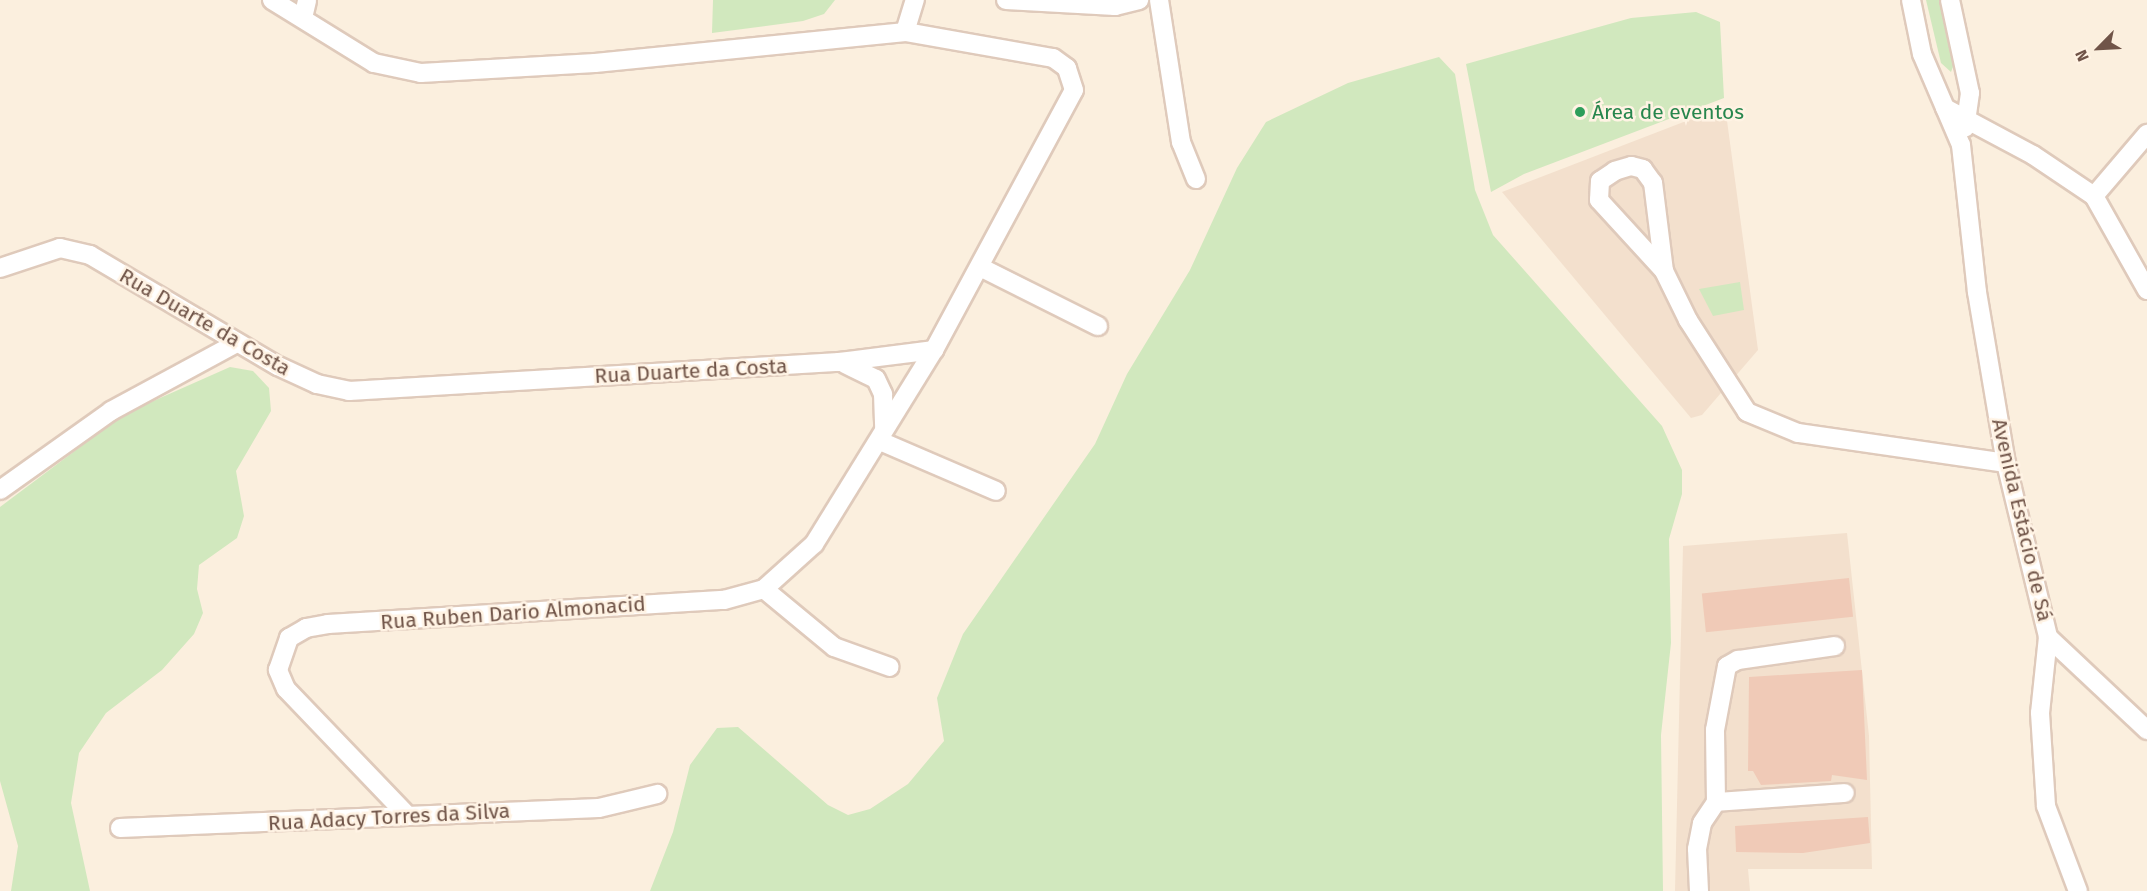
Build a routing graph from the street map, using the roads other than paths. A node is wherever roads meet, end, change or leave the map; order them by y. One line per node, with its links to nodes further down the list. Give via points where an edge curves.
1 (272, 0): 10 (street)
2 (307, 0): 10 (street)
3 (915, 0): 11 (street)
4 (1006, 0): 9 (street)
5 (1139, 0): 9 (street)
6 (1159, 0): 16 (street, via 1181,142)
7 (1911, 0): 12 (street, Avenida Estácio de Sá, via 1922,54)
8 (1950, 0): 13 (street, Avenida Estácio de Sá, via 1970,93)
9 (1115, 3)
10 (303, 18): 11 (street, via 374,63 421,73 595,63)
11 (904, 32): 18 (street, via 1053,58 1072,78 1068,105)
12 (1945, 108): 13 (street); 15 (street, Avenida Estácio de Sá)
13 (1968, 117): 15 (street, Avenida Estácio de Sá); 17 (street)
14 (2147, 134): 17 (street)
15 (1961, 145): 27 (street, Avenida Estácio de Sá, via 1977,292)
16 (1196, 179)
17 (2094, 196): 21 (street)
18 (980, 267): 22 (street); 24 (street)
19 (0, 268): 23 (street, Rua Duarte da Costa, via 60,248 90,255)
20 (1664, 271): 20 (street, via 1599,200 1600,181 1615,171 1643,169 1653,183); 27 (street, via 1731,391 1764,422 1809,434)
21 (2147, 290)
22 (1098, 327)
23 (237, 343): 25 (street, Rua Duarte da Costa, via 317,384 349,391); 28 (street, via 111,411)
24 (934, 350): 25 (street, Rua Duarte da Costa); 26 (street, Rua Ruben Dario Almonacid)
25 (839, 362): 26 (street, via 876,379 883,394)
26 (882, 435): 29 (street); 30 (street, Rua Ruben Dario Almonacid, via 814,544)
27 (2006, 463): 31 (street, Avenida Estácio de Sá)
28 (0, 490)
29 (996, 490)
30 (764, 589): 33 (street, via 834,647); 38 (street, Rua Ruben Dario Almonacid, via 724,600 306,628 280,653 278,670 286,689)
31 (2048, 637): 34 (street); 41 (street, Avenida Estácio de Sá, via 2040,713 2046,806)
32 (1835, 646): 37 (street, via 1738,660 1727,666 1715,730)
33 (890, 668)
34 (2147, 730)
35 (1845, 793): 37 (street)
36 (657, 794): 38 (street, Rua Adacy Torres da Silva, via 617,807)
37 (1716, 802): 40 (street, via 1702,823 1697,849)
38 (406, 814): 39 (street, Rua Adacy Torres da Silva)
39 (120, 828)
40 (1699, 891)
41 (2078, 891)

